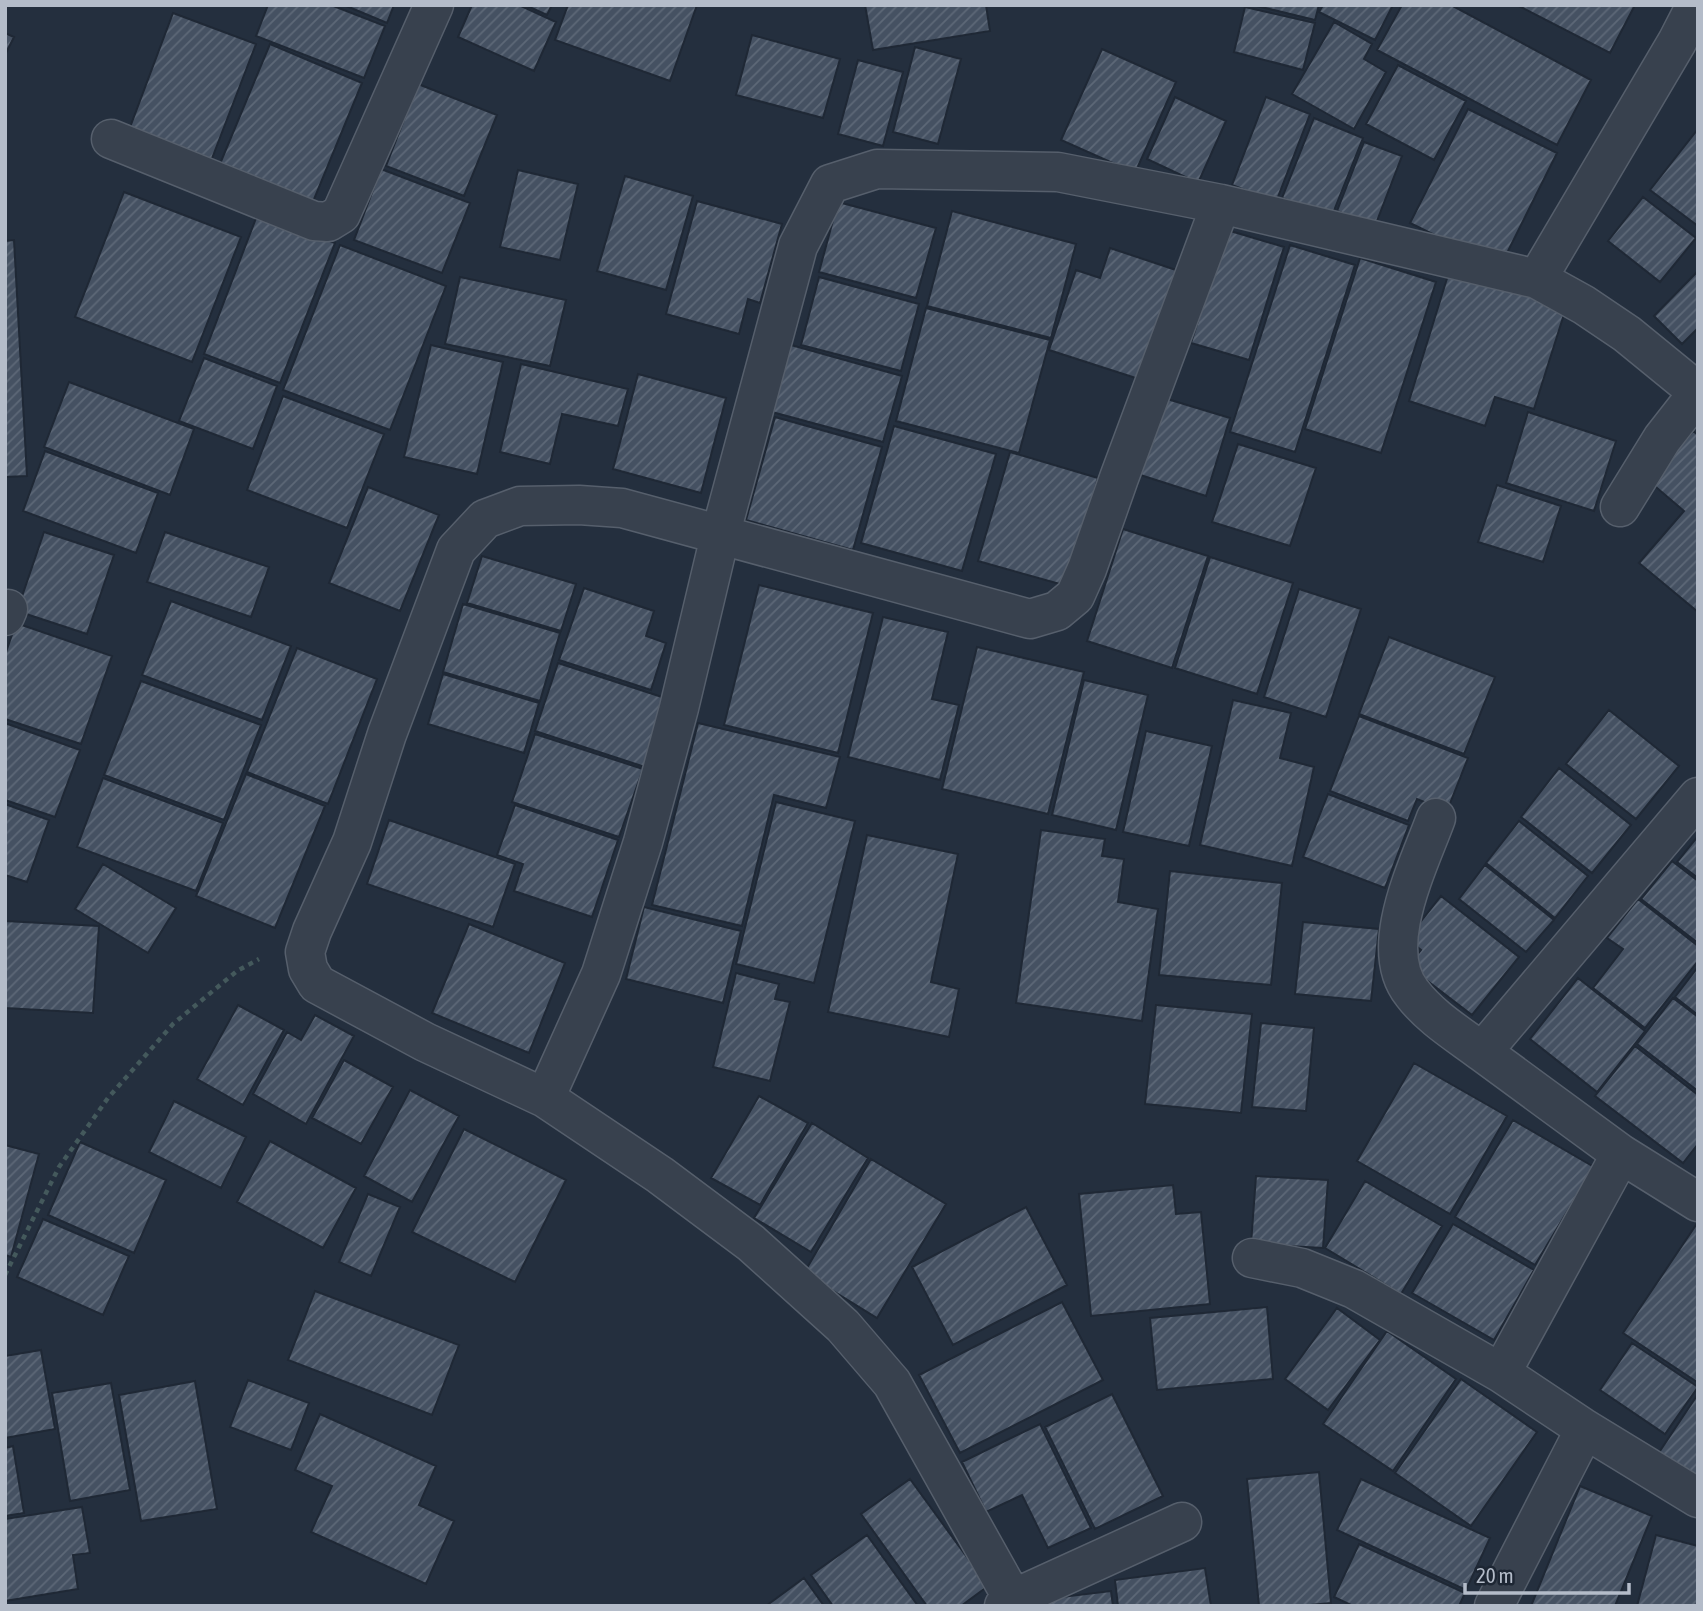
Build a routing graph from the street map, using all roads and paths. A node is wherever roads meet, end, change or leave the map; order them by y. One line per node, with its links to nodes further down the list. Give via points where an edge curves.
1 (434, 5): 4 (street, via 341,214 328,222 314,221)
2 (1696, 5): 3 (street)
3 (1687, 48): 6 (street)
4 (111, 139)
5 (1221, 204): 6 (street); 9 (street, via 1058,172 877,169 830,184 798,246); 9 (street, via 1087,569 1075,596 1056,611 1030,619)
6 (1537, 279): 7 (street, via 1627,334)
7 (1698, 393): 8 (street, via 1662,439)
8 (1620, 507)
9 (720, 536): 12 (street, via 622,508 520,506 485,519 456,550 352,842); 14 (street, via 643,842 601,974)
10 (1698, 797): 13 (street)
11 (1436, 818): 13 (street, via 1402,910 1399,967 1410,991 1430,1013)
12 (312, 931): 14 (street, via 305,952 317,984 425,1042); 18 (path, via 237,971 173,1024 108,1098 59,1167)
13 (1482, 1052): 15 (street)
14 (545, 1098): 23 (street, via 751,1243 843,1326 892,1383)
15 (1621, 1154): 16 (street); 19 (street)
16 (1693, 1192)
17 (1252, 1258): 19 (street, via 1302,1268 1354,1289)
18 (5, 1275)
19 (1501, 1373): 20 (street)
20 (1585, 1429): 21 (street); 24 (street)
21 (1698, 1498)
22 (1182, 1522): 23 (street)
23 (1008, 1602)
24 (1494, 1606)

